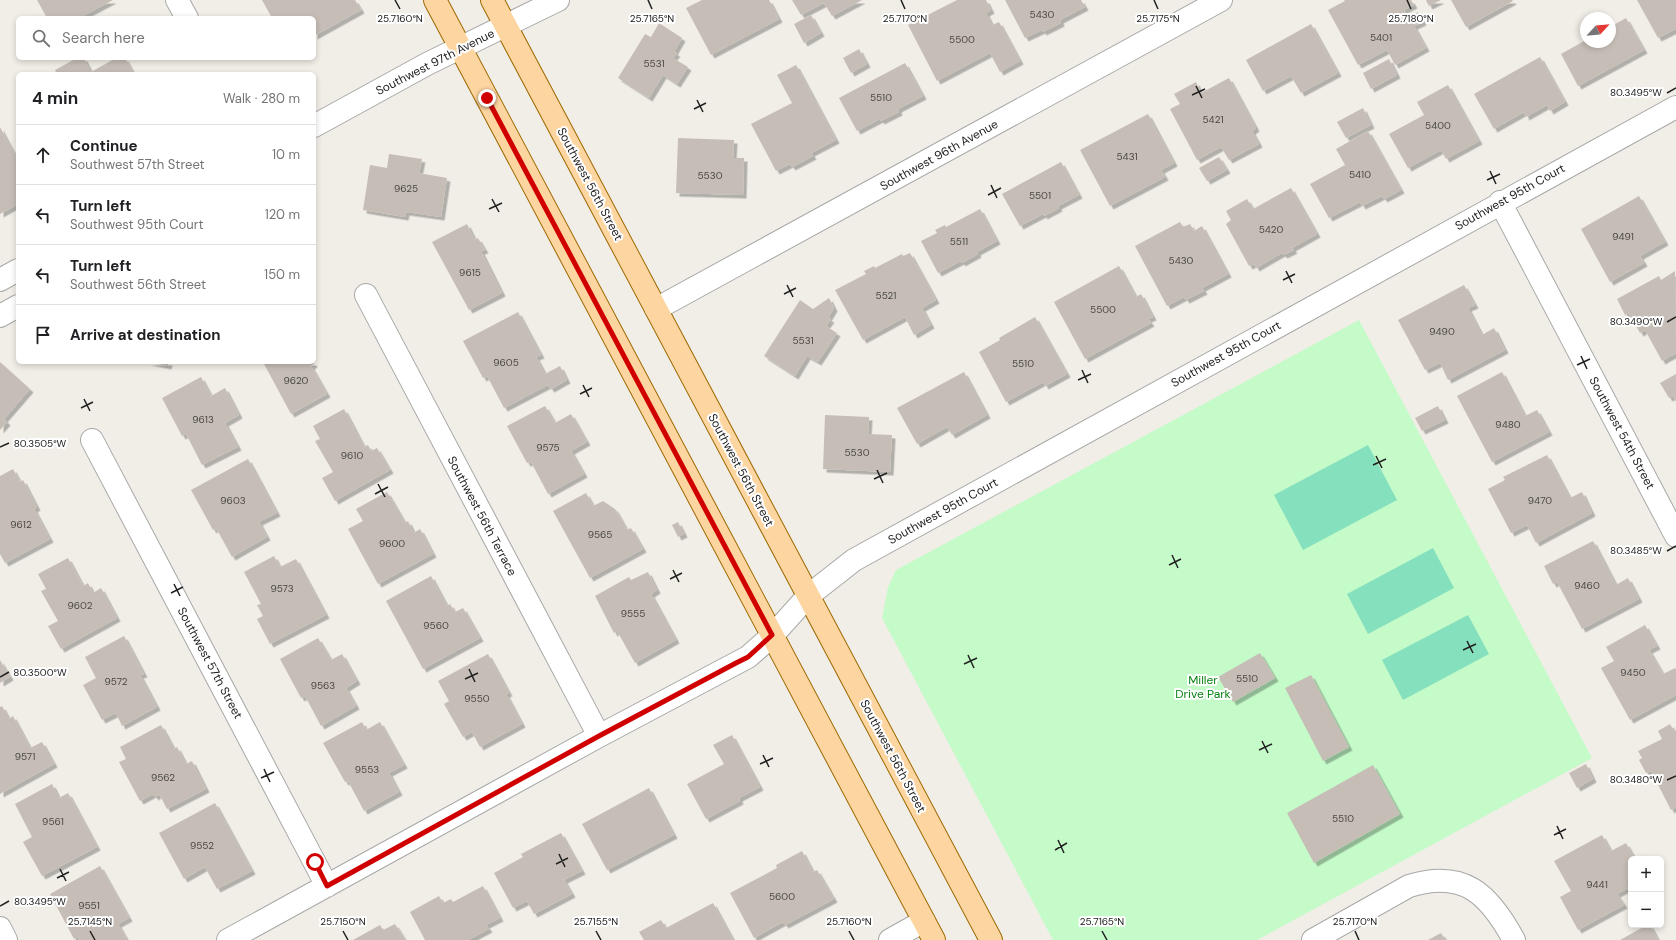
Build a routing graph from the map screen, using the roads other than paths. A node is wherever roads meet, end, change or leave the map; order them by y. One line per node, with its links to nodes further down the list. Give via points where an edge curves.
1 (177, 0): 6 (street)
2 (435, 0): 8 (main road)
3 (492, 0): 7 (main road, Southwest 56th Street)
4 (558, 0): 7 (street, Southwest 97th Avenue)
5 (1221, 0): 16 (street, Southwest 96th Avenue)
6 (186, 16)
7 (505, 26): 8 (street, Southwest 97th Avenue); 16 (main road, Southwest 56th Street)
8 (460, 48): 10 (street, Southwest 97th Avenue); 21 (main road)
9 (1676, 106): 11 (street, Southwest 95th Court)
10 (316, 125)
11 (1500, 202): 19 (street, Southwest 54th Street); 20 (street, Southwest 95th Court, via 854,560)
12 (16, 271): 13 (street)
13 (0, 280)
14 (366, 295): 22 (street, Southwest 56th Terrace)
15 (16, 307): 17 (street)
16 (656, 308): 20 (main road, Southwest 56th Street)
17 (0, 316)
18 (92, 440): 23 (street, Southwest 57th Street)
19 (1676, 536)
20 (808, 596): 21 (street, Southwest 95th Court); 31 (main road, Southwest 56th Street)
21 (772, 635): 22 (street, Southwest 95th Court, via 748,657); 24 (main road)
22 (599, 736): 23 (street, Southwest 95th Court)
23 (327, 886): 28 (street, Southwest 95th Court)
24 (924, 920): 29 (street); 30 (main road)
25 (0, 928): 27 (street)
26 (1317, 939): 32 (street, via 1409,886 1439,880 1470,887 1481,894 1501,916)
27 (6, 940)
28 (228, 940)
29 (890, 940)
30 (934, 940)
31 (991, 940)
32 (1514, 940)

